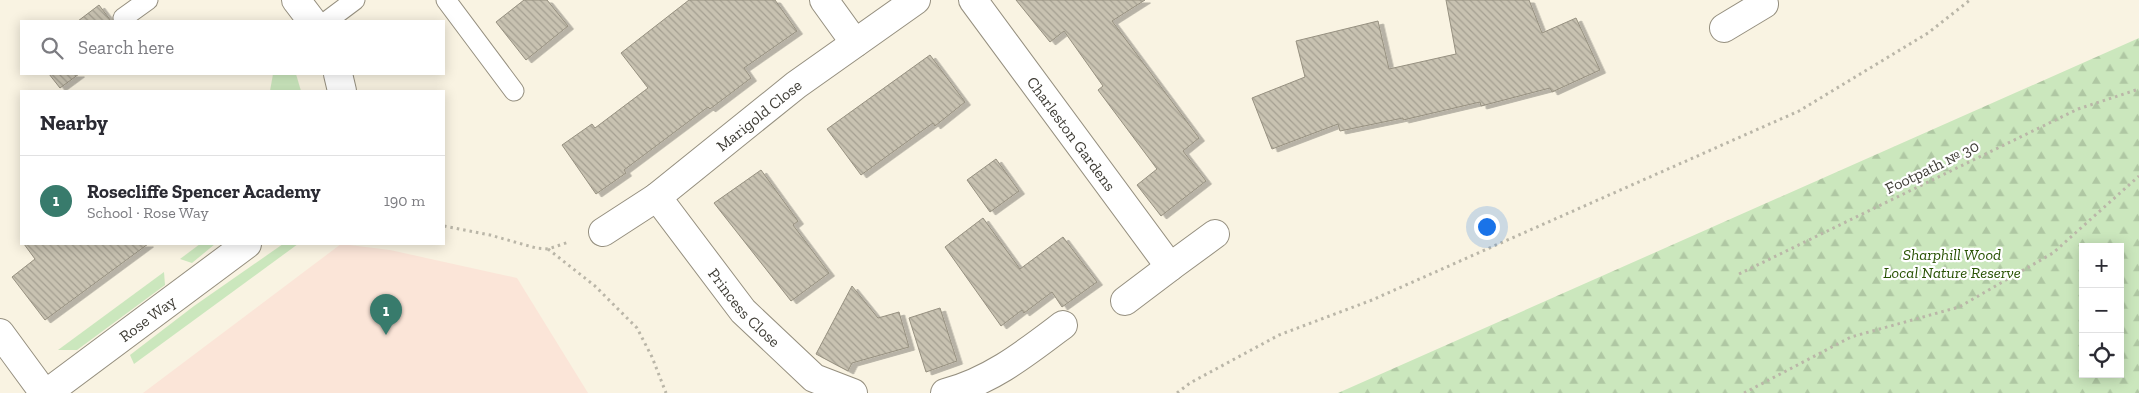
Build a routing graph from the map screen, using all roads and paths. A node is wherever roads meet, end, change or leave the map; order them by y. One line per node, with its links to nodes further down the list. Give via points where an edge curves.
1 (148, 0): 10 (lane)
2 (296, 0): 11 (street)
3 (355, 0): 12 (lane)
4 (446, 0): 18 (lane)
5 (824, 0): 14 (street)
6 (916, 0): 14 (street, Marigold Close)
7 (973, 0): 26 (street, Charleston Gardens)
8 (1970, 0): 35 (path, via 1928,32 1799,111 1372,300 1279,335)
9 (1765, 1): 13 (street)
10 (123, 18)
11 (311, 20)
12 (328, 20)
13 (1724, 28)
14 (855, 43): 20 (street, Marigold Close)
15 (338, 75): 17 (street)
16 (2139, 89): 27 (path, Footpath № 30, via 2078,110)
17 (342, 90)
18 (514, 90)
19 (2139, 176): 36 (path, via 2053,253 1959,307 1851,337)
20 (657, 197): 22 (street, Marigold Close); 33 (street, Princess Close, via 743,311 814,378)
21 (445, 226): 25 (path)
22 (603, 232): 25 (path)
23 (1215, 234): 26 (street)
24 (246, 245): 31 (street, Rose Way)
25 (548, 249): 32 (path, via 595,286 637,328)
26 (1170, 267): 28 (street)
27 (1739, 274)
28 (1125, 301)
29 (1063, 325): 34 (street, via 997,373 966,388)
30 (0, 333): 31 (street)
31 (45, 393)
32 (666, 393)
33 (853, 393)
34 (945, 393)
35 (1177, 393)
36 (1744, 393)

